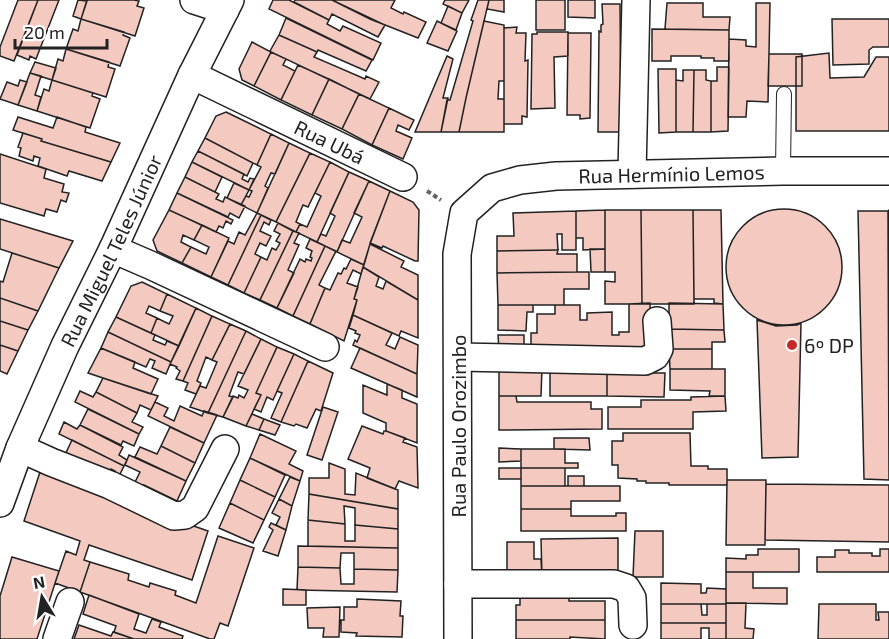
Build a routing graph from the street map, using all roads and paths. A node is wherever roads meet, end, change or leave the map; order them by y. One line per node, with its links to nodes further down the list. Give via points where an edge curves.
1 (194, 0): 3 (street)
2 (636, 0): 8 (street)
3 (227, 5): 4 (street, Rua Miguel Teles Júnior)
4 (192, 75): 9 (street, Rua Ubá); 11 (street, Rua Miguel Teles Júnior)
5 (784, 94): 6 (lane)
6 (783, 171): 7 (street, Rua Hermínio Lemos); 8 (street, Rua Hermínio Lemos)
7 (889, 171)
8 (632, 174): 10 (street, Rua Hermínio Lemos, via 520,180 492,188)
9 (403, 177): 10 (path)
10 (464, 213): 14 (street, Rua Paulo Orozimbo, via 457,254)
11 (113, 249): 13 (street); 15 (street, Rua Miguel Teles Júnior)
12 (657, 321): 14 (street, via 659,349 645,361)
13 (325, 347)
14 (458, 357): 18 (street, Rua Paulo Orozimbo)
15 (20, 448): 16 (street, via 174,516 195,508); 17 (street, Rua Miguel Teles Júnior)
16 (225, 449)
17 (0, 503)
18 (458, 584): 20 (street, via 614,584 626,588 632,598); 22 (street, Rua Paulo Orozimbo)
19 (70, 602): 21 (street)
20 (633, 625)
21 (57, 639)
22 (458, 639)

